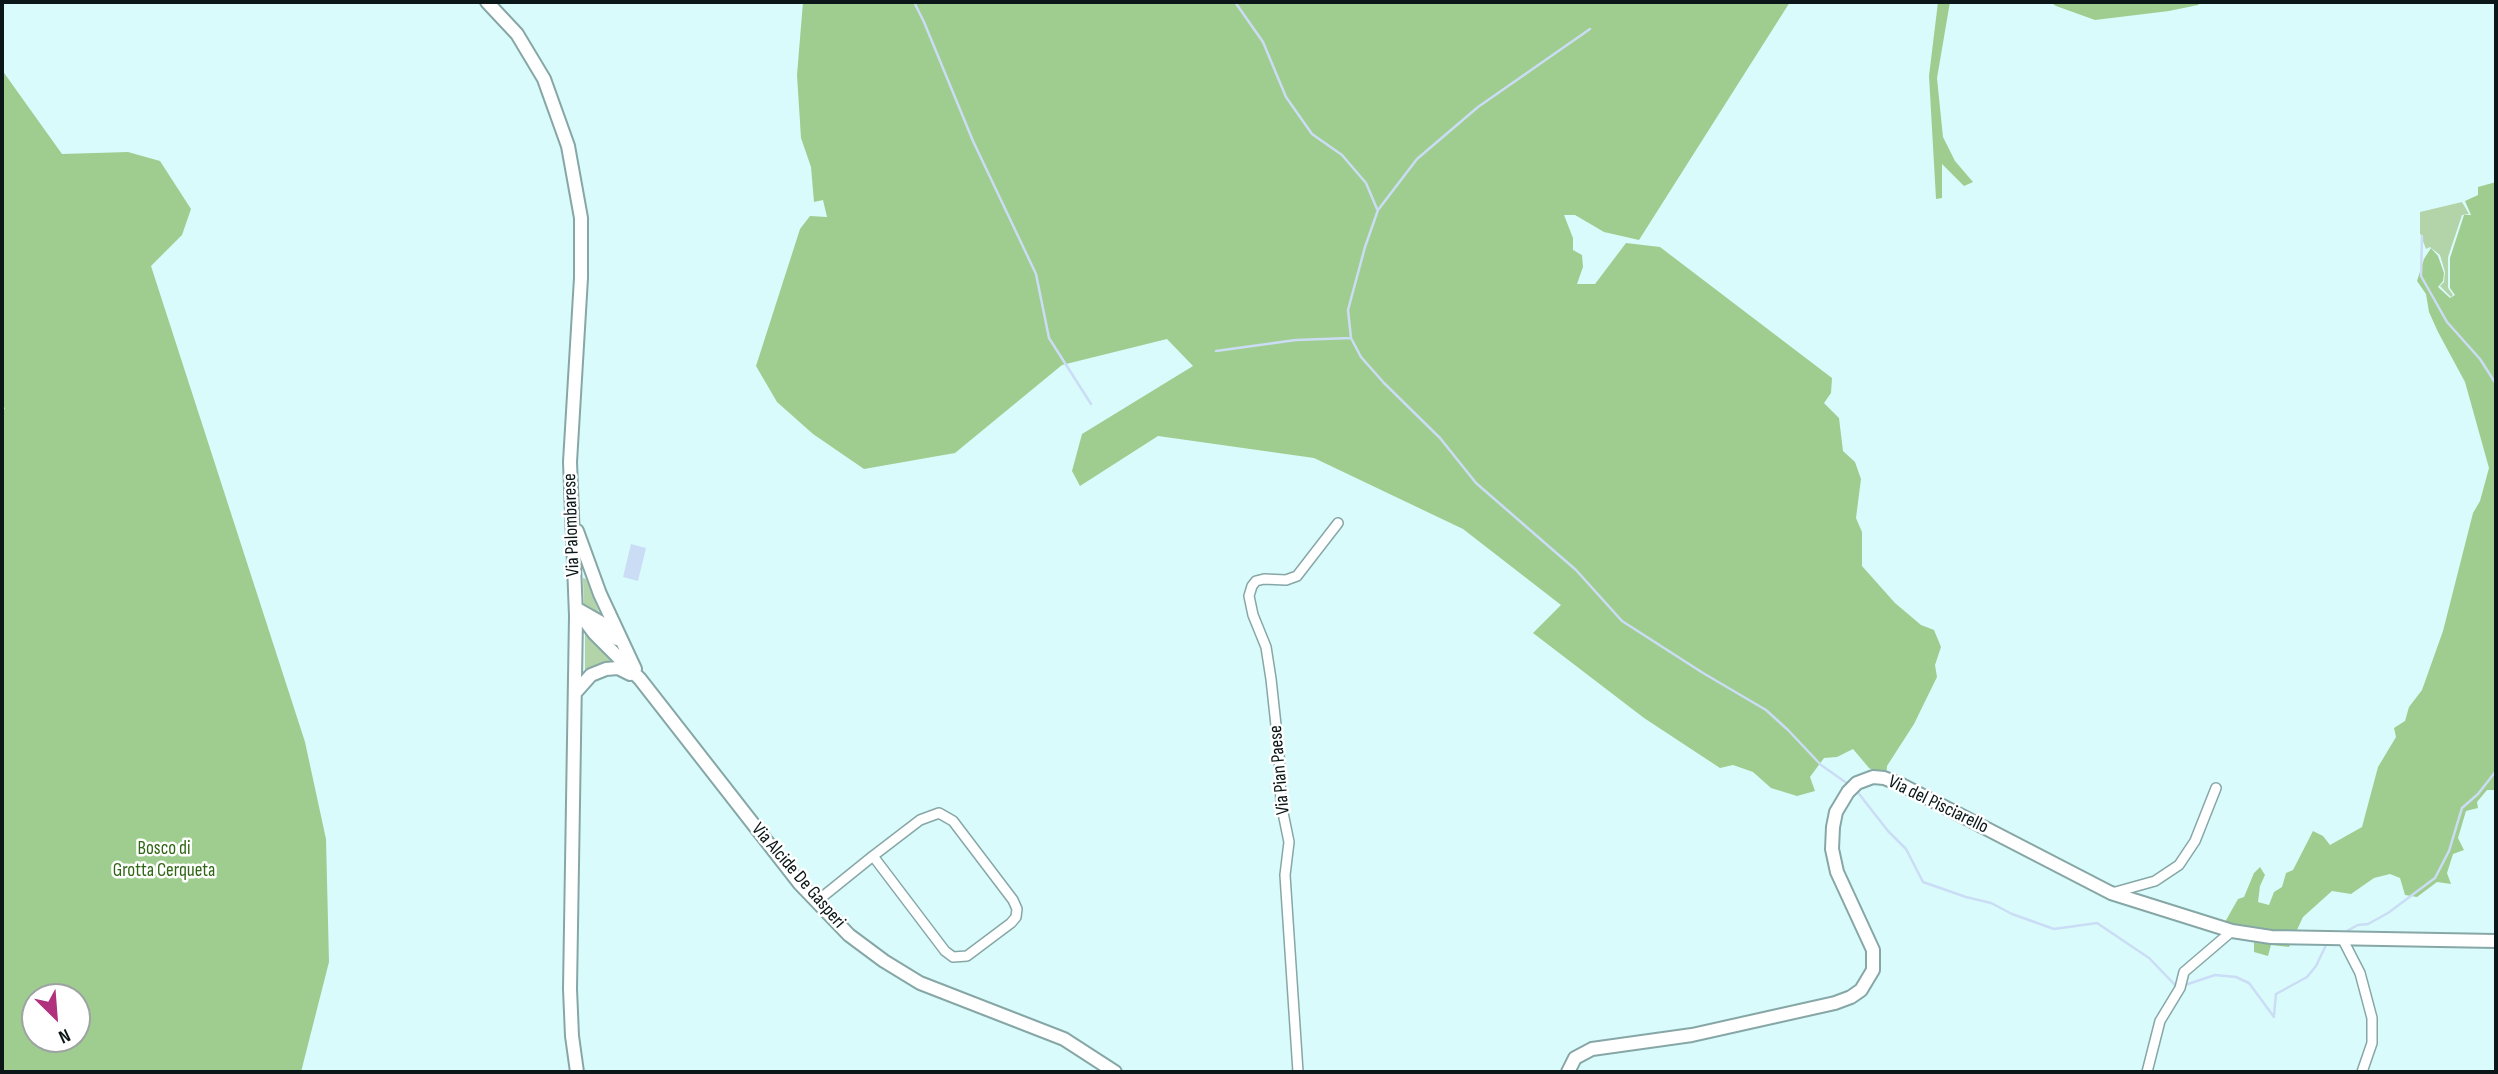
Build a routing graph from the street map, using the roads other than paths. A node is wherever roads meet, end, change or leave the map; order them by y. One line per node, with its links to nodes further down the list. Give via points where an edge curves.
1 (486, 2): 2 (street, Via Palombarese, via 517,34 544,79 565,138 579,203 582,254 571,445)
2 (572, 518): 4 (street, Via Palombarese); 5 (street, Via Alcide De Gasperi)
3 (1338, 523): 17 (street, Via Pian Paese, via 1297,576 1256,581 1250,597 1266,647 1289,844 1285,881)
4 (576, 609): 5 (street, Via Alcide De Gasperi, via 603,624); 6 (street, Via Alcide De Gasperi); 7 (street, Via Palombarese)
5 (626, 649): 6 (street, Via Alcide De Gasperi)
6 (640, 679): 7 (street, via 610,668 592,675); 11 (street, Via Alcide De Gasperi)
7 (575, 693): 15 (street, Via Palombarese, via 570,971)
8 (2216, 788): 10 (street, via 2195,841 2179,865 2155,881)
9 (873, 856): 9 (street, via 926,816 943,814 1013,900 1016,917 970,954 953,957); 11 (street)
10 (2111, 893): 12 (street, Via del Pisciarello); 18 (street, Via del Pisciarello, via 1892,780 1873,777 1851,789 1834,817 1832,849 1840,880 1873,950 1874,970 1861,990 1835,1003 1668,1040 1592,1049 1575,1058)
11 (816, 902): 16 (street, Via Alcide De Gasperi, via 857,941 912,978 1064,1039)
12 (2232, 931): 13 (street, Via del Pisciarello, via 2265,937); 19 (street, via 2184,972 2160,1021)
13 (2343, 938): 14 (street, Via del Pisciarello); 20 (street, via 2360,973 2372,1018 2372,1043)
14 (2496, 941)
15 (576, 1072)
16 (1115, 1072)
17 (1298, 1072)
18 (1568, 1072)
19 (2147, 1072)
20 (2362, 1072)

